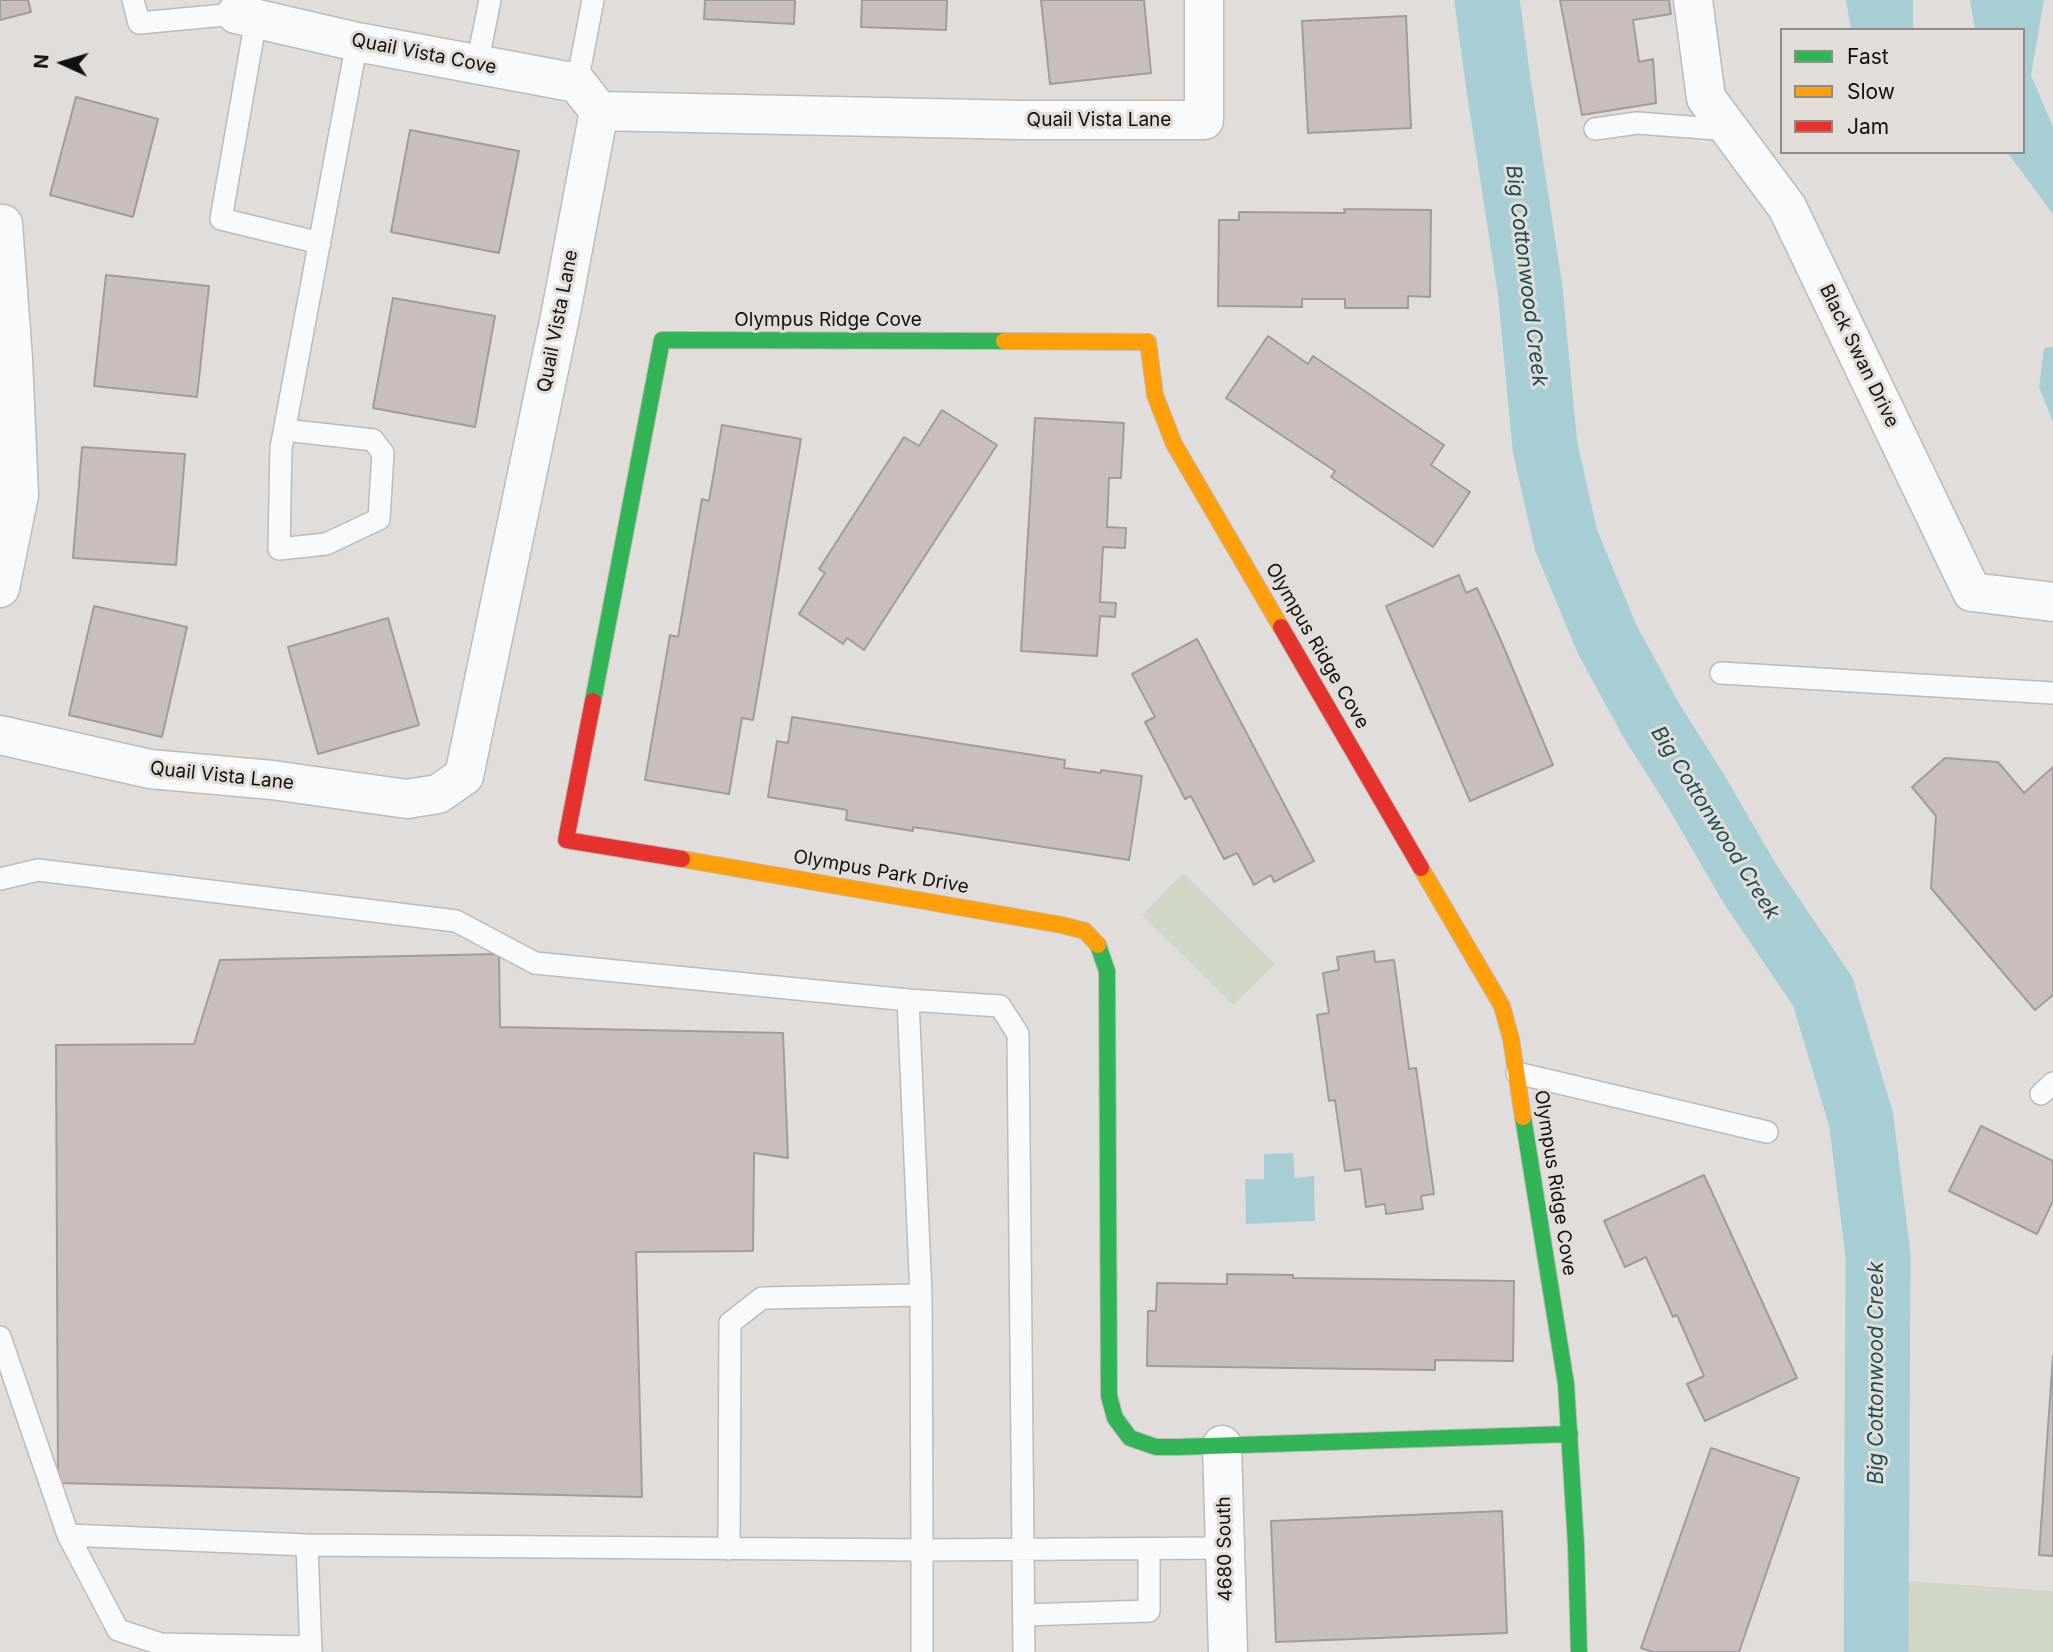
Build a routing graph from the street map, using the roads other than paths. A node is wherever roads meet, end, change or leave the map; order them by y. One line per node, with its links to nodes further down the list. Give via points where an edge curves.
1 (133, 0): 6 (lane, via 139,23)
2 (490, 0): 8 (lane)
3 (593, 0): 9 (lane)
4 (1204, 0): 9 (street, Quail Vista Lane, via 1204,120 1009,119)
5 (1693, 0): 11 (street, Black Swan Drive, via 1706,98)
6 (242, 11): 7 (street, Quail Vista Cove); 13 (lane, via 221,219)
7 (357, 41): 8 (street, Quail Vista Cove); 13 (lane)
8 (477, 64): 9 (street, Quail Vista Cove)
9 (588, 97): 20 (street, Quail Vista Lane, via 544,393 464,776 438,794 407,799 150,769)
10 (1595, 128): 11 (lane, via 1637,123)
11 (1730, 130): 17 (street, Black Swan Drive, via 1787,207 1972,592)
12 (3, 224): 16 (street, via 19,495)
13 (320, 243): 15 (lane)
14 (662, 340): 23 (street, Olympus Ridge Cove, via 1148,342 1155,395 1174,444 1502,1006); 28 (street, Olympus Park Drive, via 566,840 1085,931 1100,947 1107,971 1109,1396 1115,1418 1130,1438 1156,1447)
15 (285, 430): 15 (lane, via 279,549 326,544 379,519 383,453 373,440)
16 (0, 588)
17 (2053, 602)
18 (1721, 673): 19 (lane)
19 (2053, 693)
20 (0, 735)
21 (0, 879): 22 (lane, via 38,870 456,921 535,963)
22 (908, 1000): 25 (lane); 35 (lane, via 1000,1006 1018,1034)
23 (1517, 1073): 24 (lane); 27 (street, Olympus Ridge Cove)
24 (1767, 1132)
25 (921, 1295): 32 (lane, via 762,1298 730,1323); 34 (lane)
26 (0, 1337): 29 (lane)
27 (1570, 1434): 28 (street); 42 (street, Olympus Ridge Cove)
28 (1222, 1445): 31 (street, 4680 South)
29 (68, 1535): 30 (lane); 37 (lane, via 118,1630 161,1644)
30 (307, 1545): 32 (lane); 38 (lane)
31 (1226, 1548): 33 (lane); 41 (street, 4680 South)
32 (729, 1549): 34 (lane)
33 (1149, 1549): 35 (lane); 36 (lane, via 1149,1611)
34 (922, 1550): 35 (lane); 39 (lane)
35 (1024, 1550): 36 (lane)
36 (1024, 1615): 40 (lane)
37 (229, 1649): 38 (lane)
38 (310, 1650)
39 (922, 1652)
40 (1024, 1652)
41 (1228, 1652)
42 (1578, 1652)

